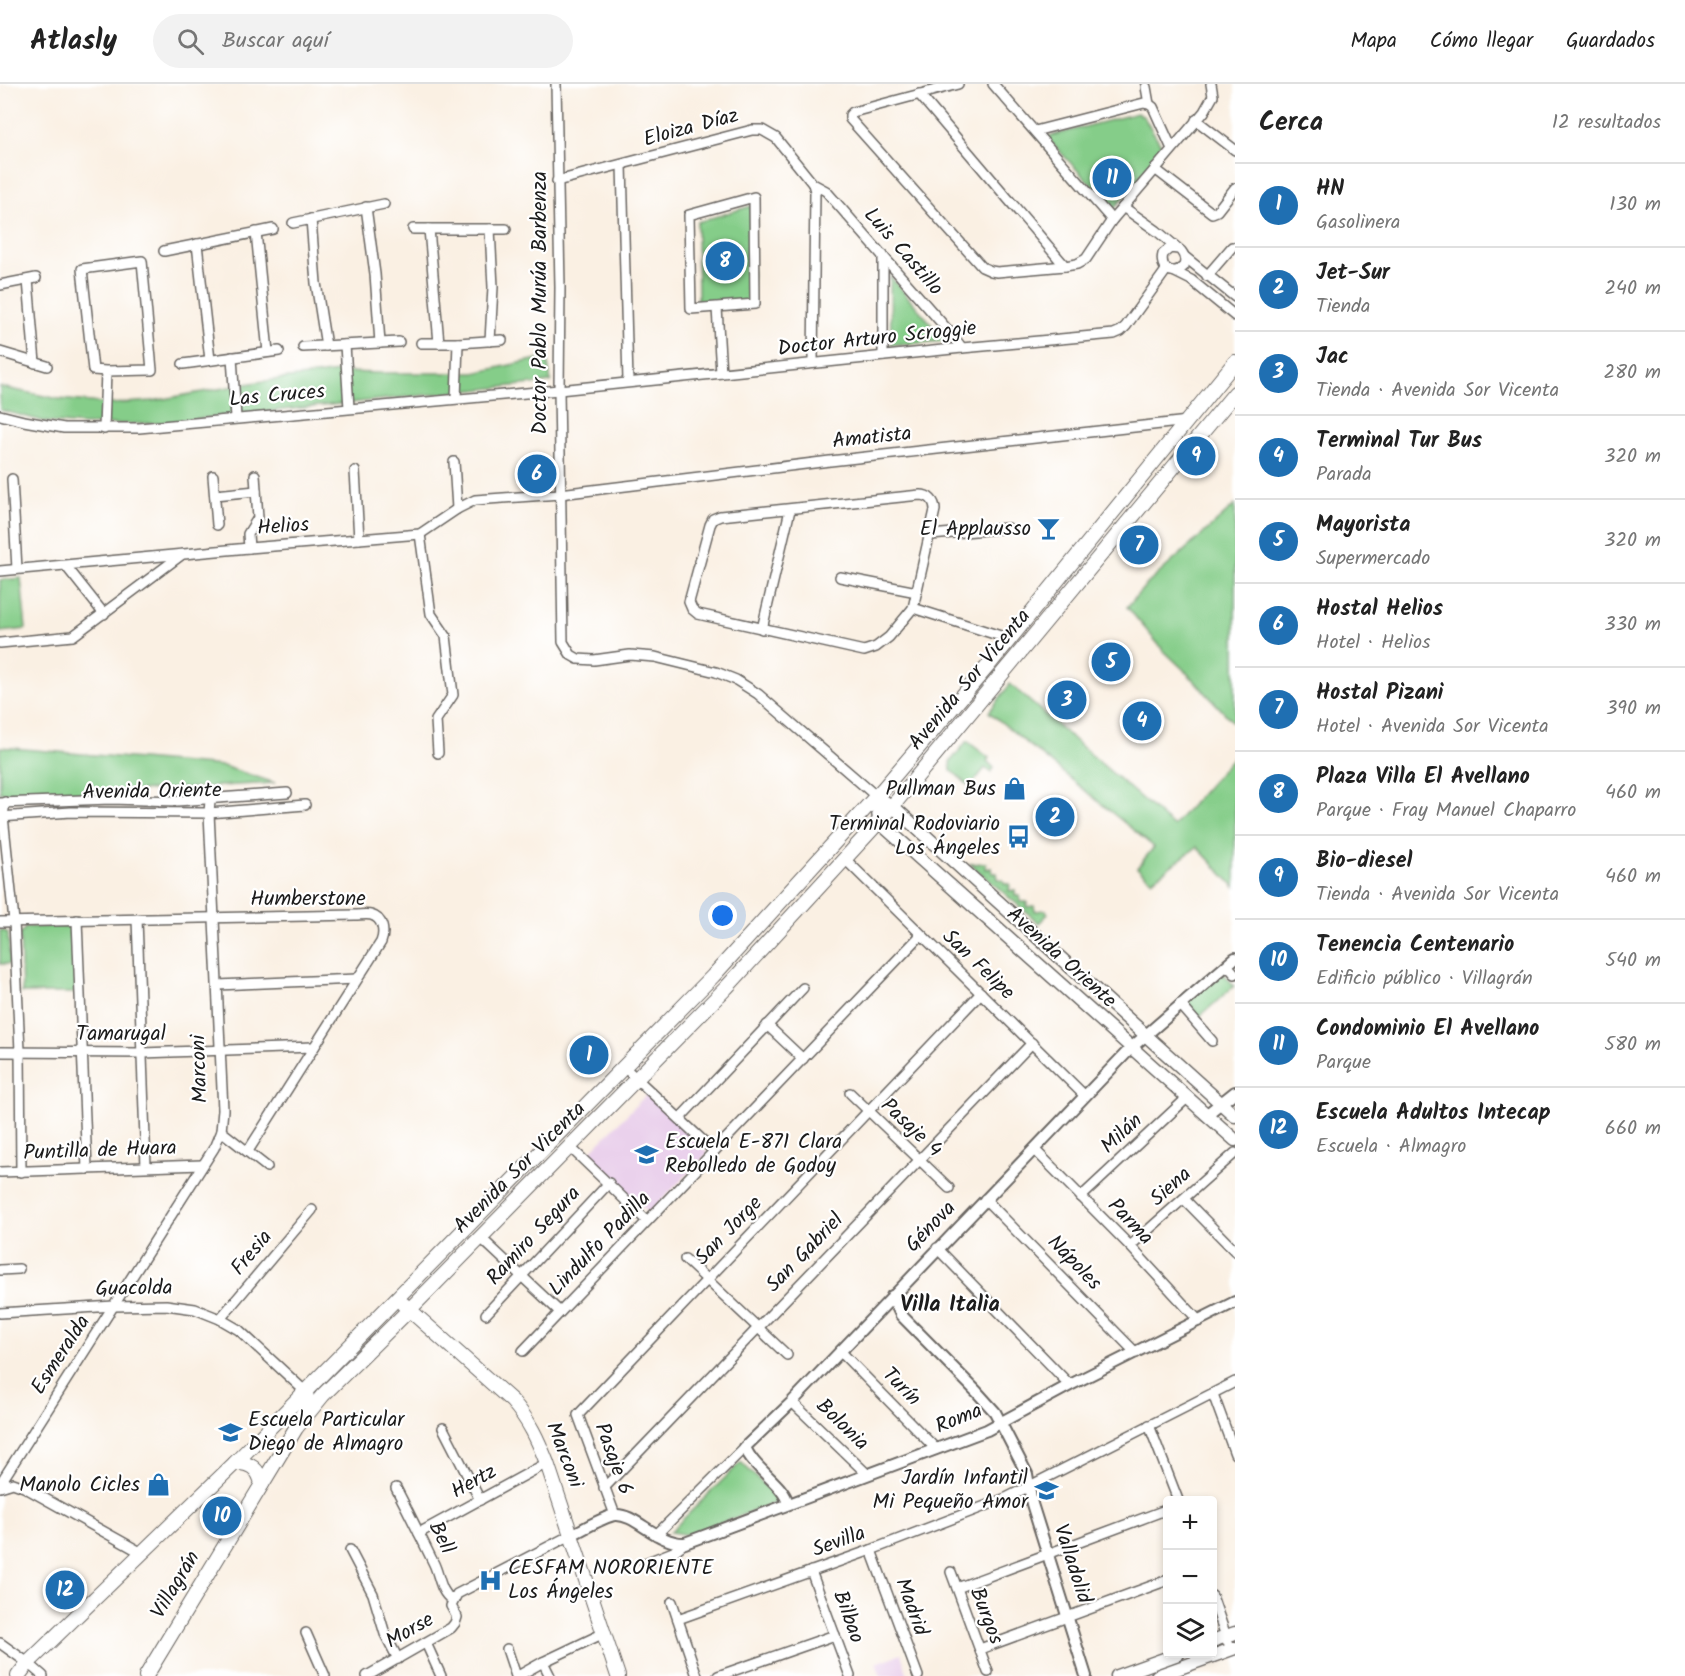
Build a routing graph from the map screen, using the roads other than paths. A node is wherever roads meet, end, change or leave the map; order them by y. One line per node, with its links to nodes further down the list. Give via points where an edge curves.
1 (556, 84): 14 (street, Doctor Pablo Murúa Barbenza)
2 (958, 84): 6 (street)
3 (993, 84): 9 (street)
4 (1211, 84): 8 (street, via 1213,96)
5 (1146, 87): 7 (street)
6 (918, 94): 37 (street); 37 (street, via 853,112 850,118 982,267 997,272)
7 (1149, 104): 9 (street); 10 (street)
8 (1196, 120): 10 (street); 11 (street)
9 (1035, 131): 21 (street)
10 (1172, 149): 13 (street)
11 (1235, 150)
12 (622, 165): 14 (street, Eloiza Díaz); 15 (street, Eloiza Díaz, via 762,130 776,138); 68 (street)
13 (1155, 169): 16 (street, via 1212,213); 19 (street)
14 (557, 181): 69 (street, Doctor Pablo Murúa Barbenza)
15 (813, 184): 35 (street, Luis Castillo, via 826,191); 62 (street)
16 (1235, 188)
17 (384, 204): 18 (street)
18 (366, 207): 20 (street); 47 (street)
19 (1123, 207): 21 (street); 28 (street)
20 (311, 219): 22 (street); 52 (street)
21 (1112, 220): 37 (street, via 1086,259)
22 (293, 223)
23 (273, 229): 29 (street)
24 (413, 229): 25 (street)
25 (429, 229): 26 (street); 49 (street)
26 (490, 229): 27 (street); 45 (street)
27 (506, 229)
28 (1157, 231): 32 (street); 34 (street)
29 (256, 232): 30 (street); 57 (street)
30 (197, 244): 33 (street); 60 (street)
31 (1232, 247): 39 (street)
32 (1178, 249): 34 (street, via 1170,248); 36 (street)
33 (164, 251)
34 (1163, 254): 38 (street, via 1162,262)
35 (883, 255): 54 (street, Luis Castillo); 58 (street)
36 (1185, 257): 38 (street, Doctor Arturo Scroggie, via 1181,269); 39 (street)
37 (1065, 266)
38 (1170, 270): 43 (street, via 1191,280); 54 (street, Doctor Arturo Scroggie, via 1118,333)
39 (1207, 276): 41 (street)
40 (0, 285): 61 (street, via 32,279)
41 (1235, 297)
42 (717, 308): 42 (street, via 755,304 754,197 689,215 691,309); 67 (street)
43 (1235, 316)
44 (502, 340): 45 (street)
45 (490, 341): 50 (street)
46 (399, 342): 47 (street)
47 (380, 343): 51 (street)
48 (421, 343): 49 (street)
49 (439, 343): 50 (street)
50 (458, 343): 71 (street)
51 (345, 345): 52 (street); 72 (street)
52 (326, 346): 53 (street)
53 (303, 347)
54 (962, 348): 58 (street, Doctor Arturo Scroggie)
55 (279, 351): 57 (street)
56 (0, 352): 61 (street)
57 (268, 352): 59 (street)
58 (883, 356): 62 (street, Doctor Arturo Scroggie)
59 (231, 357): 60 (street); 74 (street)
60 (210, 360): 64 (street)
61 (35, 363): 65 (street)
62 (813, 363): 67 (street, Doctor Arturo Scroggie)
63 (1235, 363): 75 (main road, Avenida Sor Vicenta)
64 (183, 364)
65 (46, 366)
66 (106, 371): 66 (street, via 152,370 142,261 82,269 93,370); 76 (street)
67 (721, 373): 68 (street, Doctor Arturo Scroggie)
68 (628, 381): 69 (street, Doctor Arturo Scroggie)
69 (559, 390): 71 (street, Las Cruces); 85 (street, Doctor Pablo Murúa Barbenza)
70 (1235, 393): 83 (main road, Avenida Sor Vicenta)
71 (456, 398): 72 (street, Las Cruces)
72 (349, 408): 74 (street, Las Cruces)
73 (0, 415): 76 (street, Las Cruces, via 44,425)
74 (236, 418): 76 (street, Las Cruces)
75 (1188, 421): 77 (main road, Avenida Sor Vicenta); 85 (street, Amatista)
76 (104, 429)
77 (1163, 451): 83 (main road, via 1165,463); 104 (main road, Avenida Sor Vicenta)
78 (454, 462): 87 (street)
79 (355, 471): 93 (street)
80 (255, 475): 84 (street)
81 (213, 476): 86 (street)
82 (12, 479): 97 (street)
83 (1160, 482): 108 (main road, Avenida Sor Vicenta)
84 (256, 490): 86 (street); 94 (street, via 258,518 248,534)
85 (560, 494): 87 (street, Helios, via 475,500); 107 (street, Doctor Pablo Murúa Barbenza, via 563,642)
86 (215, 495): 89 (street)
87 (457, 509): 91 (street, Helios)
88 (790, 510): 92 (street, via 923,495 935,506); 103 (street); 103 (street, via 713,519 689,602 698,614)
89 (217, 525)
90 (1008, 528): 92 (street)
91 (420, 534): 93 (street, Helios); 109 (street, via 431,614 446,636 453,695 436,720)
92 (931, 535): 100 (street)
93 (359, 539): 94 (street, Helios)
94 (249, 548): 95 (street, Helios)
95 (182, 554): 96 (street, Helios); 102 (street)
96 (66, 566): 97 (street, Helios); 102 (street)
97 (17, 569): 98 (street, Helios)
98 (0, 571)
99 (840, 577): 100 (street)
100 (918, 592): 101 (street)
101 (913, 608): 103 (street, via 888,637 864,651); 104 (street)
102 (104, 614): 105 (street, via 73,636)
103 (762, 629)
104 (1010, 639): 106 (main road, Avenida Sor Vicenta)
105 (0, 643)
106 (999, 652): 108 (main road); 111 (main road, Avenida Sor Vicenta)
107 (578, 659): 111 (street, Avenida Oriente, via 641,655 726,675 758,694)
108 (1004, 672): 115 (main road, Avenida Sor Vicenta)
109 (438, 753)
110 (287, 793): 112 (street, Avenida Oriente)
111 (877, 797): 115 (main road, Avenida Oriente); 118 (main road); 149 (main road, Avenida Sor Vicenta)
112 (210, 800): 113 (street, Avenida Oriente); 116 (street, Marconi)
113 (2, 802): 117 (street)
114 (305, 805): 116 (street, Avenida Oriente)
115 (893, 807): 118 (main road, Avenida Sor Vicenta); 120 (main road, Avenida Oriente)
116 (209, 813): 117 (street, Avenida Oriente); 122 (street, Marconi)
117 (2, 816): 125 (street)
118 (879, 822): 119 (main road, Avenida Sor Vicenta); 121 (main road, Avenida Oriente)
119 (844, 859): 127 (street, San Felipe); 150 (main road, Avenida Sor Vicenta)
120 (951, 859): 121 (main road); 128 (main road, Avenida Oriente)
121 (939, 876): 129 (main road, Avenida Oriente)
122 (215, 917): 123 (street, Humberstone); 132 (street, Humberstone, via 371,915 381,924 383,938); 133 (street, Marconi)
123 (137, 919): 124 (street, Humberstone); 147 (street)
124 (77, 920): 125 (street, Humberstone); 146 (street)
125 (14, 921): 126 (street, Humberstone); 144 (street)
126 (0, 922)
127 (921, 935): 135 (street, San Felipe); 148 (street, Lindulfo Padilla)
128 (1041, 941): 129 (main road, via 1030,951); 138 (main road, Avenida Oriente)
129 (1022, 950): 142 (main road, Avenida Oriente)
130 (1231, 961): 131 (street); 136 (street, Génova)
131 (1235, 974)
132 (357, 979): 133 (street); 141 (street, Humberstone)
133 (218, 985): 143 (street, Marconi)
134 (802, 988): 137 (street)
135 (981, 993): 140 (street, San Felipe); 156 (street, San Jorge)
136 (1180, 1004): 138 (street, Génova); 139 (street)
137 (768, 1025): 148 (street); 159 (street)
138 (1145, 1034): 142 (street, Génova); 155 (main road, Avenida Oriente)
139 (1212, 1041)
140 (1032, 1043): 153 (street, San Felipe); 167 (street, San Gabriel)
141 (314, 1047): 143 (street, Tamarugal); 164 (street, Humberstone)
142 (1131, 1048): 153 (street, Génova); 154 (main road, Avenida Oriente)
143 (221, 1050): 147 (street, Tamarugal); 160 (street, Marconi)
144 (20, 1051): 145 (street, Tamarugal); 146 (street, Tamarugal); 173 (street)
145 (0, 1052)
146 (83, 1053): 147 (street, Tamarugal); 171 (street)
147 (142, 1053): 169 (street)
148 (803, 1059): 165 (street, Lindulfo Padilla)
149 (624, 1067): 150 (street); 191 (main road, Avenida Sor Vicenta)
150 (637, 1078): 159 (street); 162 (main road, Avenida Sor Vicenta)
151 (1235, 1092): 155 (street)
152 (850, 1093): 156 (street, Pasaje 4)
153 (1085, 1096): 163 (street, Génova)
154 (1187, 1098): 157 (main road, Avenida Oriente); 176 (street, Milán)
155 (1220, 1102): 157 (street); 158 (main road, Avenida Oriente)
156 (868, 1112): 167 (street, Pasaje 4); 189 (street, San Jorge)
157 (1206, 1115): 161 (main road, Avenida Oriente)
158 (1235, 1116)
159 (680, 1118): 165 (street)
160 (221, 1131): 164 (street); 168 (street, Marconi)
161 (1235, 1140)
162 (570, 1147): 174 (street); 181 (main road, Avenida Sor Vicenta)
163 (1034, 1149): 176 (street, Parma); 177 (street, Génova)
164 (248, 1151): 170 (street)
165 (714, 1151): 180 (street, Lindulfo Padilla)
166 (1235, 1153): 178 (street, Siena)
167 (920, 1160): 175 (street, Pasaje 4); 200 (street, San Gabriel)
168 (202, 1165): 169 (street, Puntilla de Huara); 193 (street, Marconi)
169 (146, 1167): 171 (street, Puntilla de Huara)
170 (267, 1167)
171 (87, 1169): 173 (street, Puntilla de Huara)
172 (0, 1172): 173 (street, Puntilla de Huara)
173 (21, 1172)
174 (609, 1183): 180 (street); 188 (street, Ramiro Segura)
175 (949, 1188)
176 (1081, 1197): 182 (street, Parma)
177 (985, 1199): 183 (street, Génova); 203 (street, Nápoles)
178 (1184, 1199): 182 (street, Siena); 184 (street)
179 (312, 1210): 198 (street, Fresia)
180 (647, 1221): 195 (street, Lindulfo Padilla)
181 (481, 1238): 188 (street); 194 (main road, Avenida Sor Vicenta)
182 (1130, 1246): 199 (street, Parma)
183 (937, 1248): 190 (street, Génova); 206 (street)
184 (1235, 1251)
185 (685, 1259): 189 (street)
186 (19, 1269): 187 (street)
187 (0, 1270)
188 (522, 1275): 195 (street); 197 (street, Ramiro Segura)
189 (707, 1281): 200 (street); 210 (street, San Jorge)
190 (892, 1296): 201 (street, Génova); 211 (street, Valladolid, via 902,1315 986,1401)
191 (397, 1298): 194 (main road, Marconi); 207 (main road, Avenida Sor Vicenta)
192 (1235, 1302): 199 (street, Roma)
193 (114, 1306): 196 (street, Guacolda); 198 (street, Guacolda, via 179,1306); 224 (street, Esmeralda)
194 (410, 1310): 213 (main road, Avenida Sor Vicenta, via 323,1395); 220 (main road, Marconi, via 512,1401 533,1429)
195 (560, 1312): 202 (street, Lindulfo Padilla)
196 (0, 1313)
197 (486, 1314)
198 (220, 1319): 207 (street, Guacolda, via 251,1340)
199 (1199, 1321): 203 (street, Roma)
200 (758, 1327): 204 (street); 227 (street, San Gabriel)
201 (840, 1350): 209 (street, Génova); 217 (street, Turín)
202 (523, 1351)
203 (1136, 1353): 206 (street, Roma)
204 (788, 1355)
205 (1235, 1382): 208 (street, Sevilla)
206 (1070, 1385): 211 (street, Roma)
207 (305, 1391): 213 (street, via 310,1397 297,1416); 215 (main road, Avenida Sor Vicenta)
208 (1213, 1394): 212 (street, Sevilla); 218 (street)
209 (792, 1402): 216 (street, Génova); 222 (street, Bolonia)
210 (578, 1415): 227 (street, Pasaje 6)
211 (1001, 1423): 217 (street, Roma); 225 (street, Valladolid, via 1028,1474)
212 (1149, 1425): 225 (street, Sevilla); 228 (street)
213 (296, 1428): 221 (main road, Avenida Sor Vicenta)
214 (442, 1428): 229 (street)
215 (251, 1446): 219 (main road, Avenida Sor Vicenta); 221 (main road, via 256,1460)
216 (745, 1448): 230 (street, via 785,1495); 235 (street, Génova)
217 (936, 1449): 222 (street, Roma)
218 (1235, 1454)
219 (235, 1463): 223 (main road, via 255,1469); 239 (main road, Avenida Sor Vicenta)
220 (547, 1463): 229 (street, Hertz); 234 (main road, Marconi)
221 (272, 1466): 223 (main road, Avenida Sor Vicenta)
222 (867, 1474): 230 (street, Roma)
223 (261, 1484): 267 (main road, Villagrán)
224 (0, 1485): 239 (street, via 13,1483 24,1487)
225 (1030, 1486): 238 (street, Sevilla); 240 (street, Valladolid)
226 (396, 1488): 233 (street, Bell)
227 (604, 1488): 232 (street, Pasaje 6)
228 (1176, 1496)
229 (480, 1500): 233 (street, Hertz)
230 (788, 1504): 236 (street, Roma)
231 (1163, 1510): 240 (street)
232 (615, 1515): 234 (street); 235 (street, via 628,1518)
233 (419, 1533): 246 (street, Bell, via 443,1590)
234 (571, 1534): 246 (street, Morse, via 462,1590); 252 (main road, Marconi)
235 (656, 1535): 236 (street)
236 (685, 1544): 241 (street, Roma)
237 (350, 1550): 261 (street, via 373,1594)
238 (871, 1550): 242 (street, Sevilla); 277 (street, Madrid)
239 (142, 1553): 263 (main road, Avenida Sor Vicenta)
240 (1047, 1554): 245 (street); 249 (street, Valladolid)
241 (645, 1563)
242 (811, 1571): 250 (street, Sevilla); 254 (street, Bilbao)
243 (951, 1572): 245 (street, Burgos)
244 (1163, 1581): 249 (street)
245 (957, 1588): 258 (street, Burgos)
246 (453, 1600): 255 (street, Morse, via 455,1623)
247 (672, 1602): 250 (street)
248 (1216, 1604): 253 (street)
249 (1068, 1617): 258 (street); 278 (street, Valladolid)
250 (678, 1618): 274 (street)
251 (306, 1633): 268 (street)
252 (604, 1633): 262 (street); 273 (main road, Marconi)
253 (1230, 1634): 259 (street)
254 (835, 1635): 275 (street); 276 (street, Bilbao)
255 (426, 1643): 261 (street, Morse); 270 (street)
256 (0, 1644): 263 (street)
257 (507, 1648): 271 (street)
258 (980, 1649): 264 (street, Burgos)
259 (1232, 1649): 280 (main road)
260 (1165, 1658): 279 (main road)
261 (398, 1659): 269 (street, Morse)
262 (543, 1662): 271 (street); 272 (street)
263 (28, 1663): 265 (main road, Avenida Sor Vicenta); 266 (street)
264 (988, 1672)
265 (18, 1676)
266 (43, 1676)
267 (146, 1676)
268 (326, 1676)
269 (367, 1676)
270 (441, 1676)
271 (517, 1676)
272 (550, 1676)
273 (618, 1676)
274 (697, 1676)
275 (718, 1676)
276 (850, 1676)
277 (918, 1676)
278 (1086, 1676)
279 (1117, 1676)
280 (1157, 1676)

